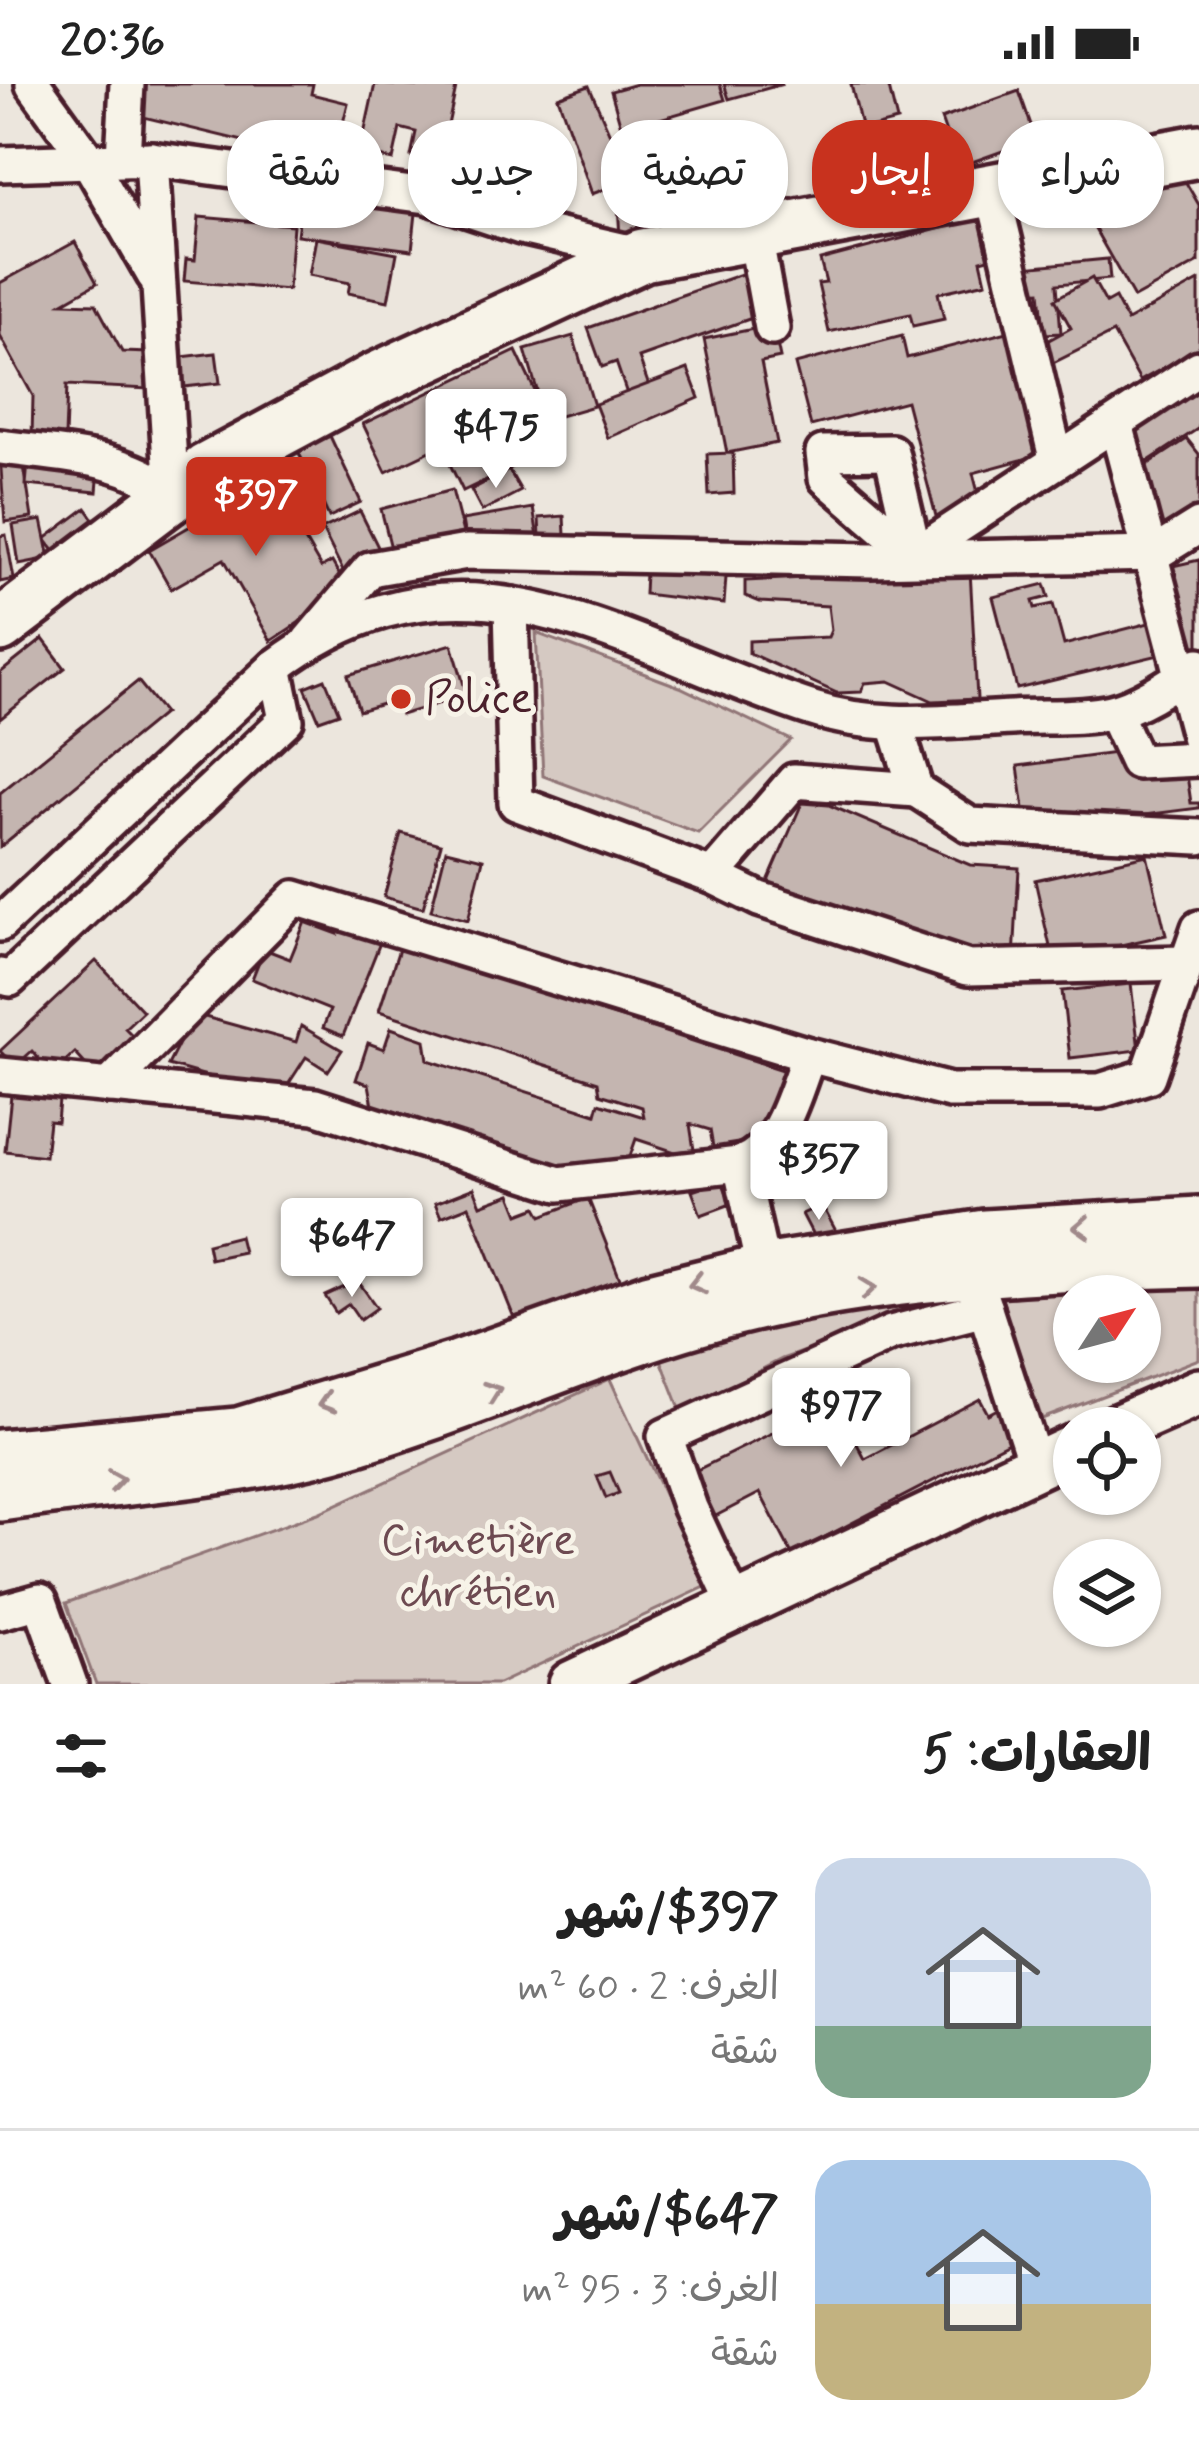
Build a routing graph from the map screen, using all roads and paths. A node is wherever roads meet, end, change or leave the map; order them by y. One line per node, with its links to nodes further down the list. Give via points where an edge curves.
1 (33, 84): 5 (street)
2 (127, 84): 4 (street)
3 (1199, 152): 7 (main road)
4 (137, 159): 5 (street); 9 (street, via 427,196); 10 (street)
5 (88, 160): 6 (street); 10 (street)
6 (0, 164)
7 (993, 192): 8 (main road); 15 (street)
8 (755, 236): 9 (main road); 11 (street)
9 (643, 255): 16 (main road, via 374,380)
10 (157, 279): 16 (street)
11 (772, 328)
12 (1199, 368): 13 (street)
13 (1116, 424): 15 (street); 18 (street)
14 (0, 448): 16 (street, via 107,461 146,473)
15 (1056, 458): 19 (street)
16 (172, 494): 21 (main road)
17 (1199, 526): 18 (street)
18 (1154, 554): 19 (street); 24 (street)
19 (915, 555): 22 (street, via 466,552 370,569)
20 (511, 605): 22 (street, via 456,598 395,609); 26 (street, via 564,612 816,710); 31 (street, via 516,803)
21 (0, 626)
22 (308, 642): 23 (street)
23 (274, 667): 32 (street); 35 (street, via 286,720 10,979)
24 (1191, 670): 25 (street); 27 (street)
25 (1114, 712): 26 (street); 28 (street, via 1137,762)
26 (895, 724): 29 (street)
27 (1199, 740)
28 (1199, 759)
29 (916, 790): 30 (street, via 970,825); 31 (street, via 794,781)
30 (1199, 837)
31 (712, 876): 34 (street, via 968,968)
32 (0, 924)
33 (1199, 928): 34 (street)
34 (1186, 963): 36 (street, via 1148,1076 1100,1091 950,1091)
35 (0, 976)
36 (808, 1055): 38 (street, via 296,898); 39 (street, via 775,1141)
37 (0, 1075): 38 (street)
38 (109, 1086): 39 (street, via 315,1106 560,1184)
39 (740, 1165): 42 (street)
40 (1199, 1220): 42 (street, one-way to 42, via 985,1233)
41 (1199, 1264): 43 (street)
42 (763, 1268): 46 (street, one-way to 46, via 650,1295 238,1431)
43 (979, 1293): 47 (street); 49 (street, one-way to 43, via 333,1448 708,1319 825,1293); 50 (street, via 665,1436)
44 (1199, 1392): 45 (street)
45 (1161, 1409)
46 (0, 1453)
47 (1053, 1453)
48 (1053, 1458): 50 (street)
49 (0, 1498)
50 (736, 1607): 53 (street)
51 (0, 1612): 52 (street, via 40,1601)
52 (70, 1684)
53 (572, 1684)

